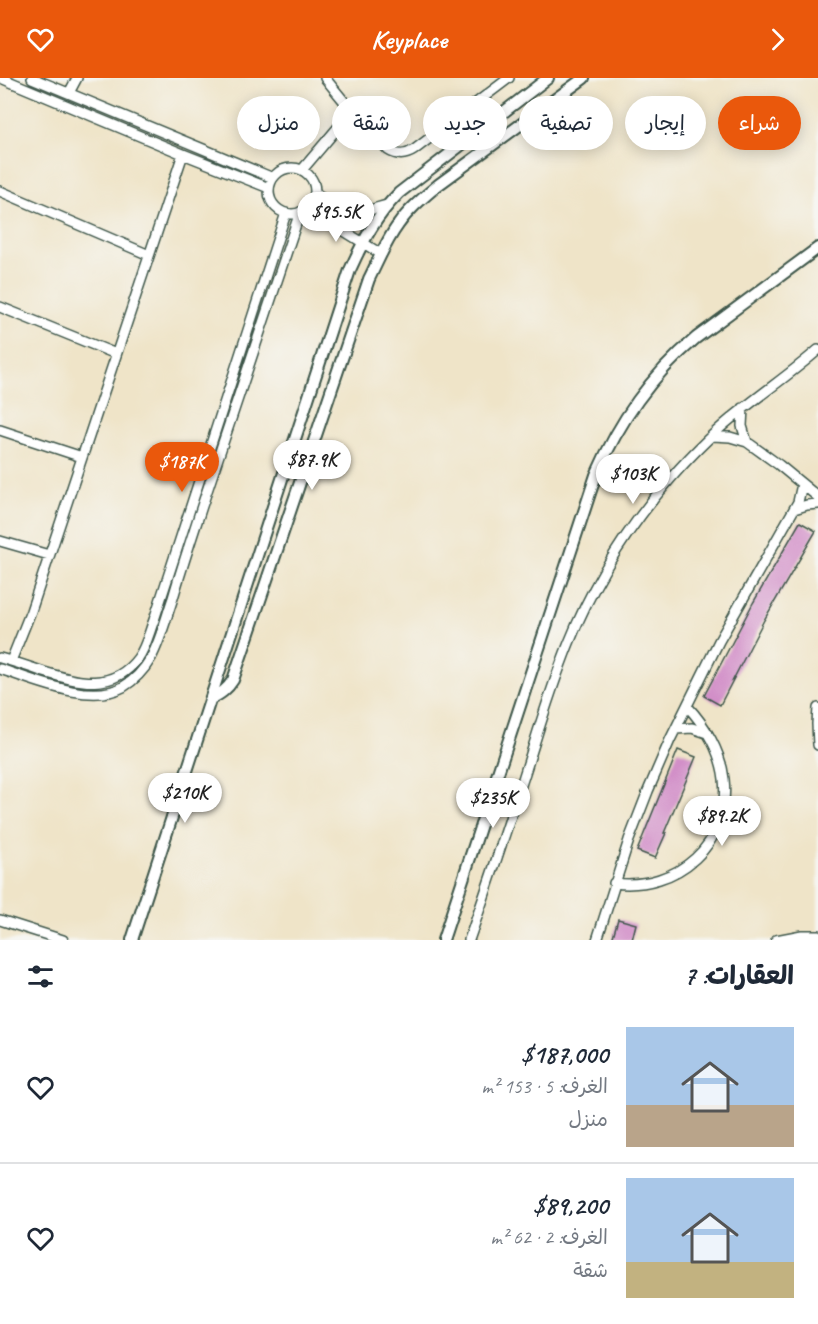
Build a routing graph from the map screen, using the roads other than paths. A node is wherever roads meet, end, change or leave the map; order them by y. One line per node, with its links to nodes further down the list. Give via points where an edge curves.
1 (1, 78): 12 (street)
2 (32, 78): 8 (street)
3 (77, 78): 8 (street)
4 (325, 78): 9 (street)
5 (509, 78): 11 (street, via 408,154)
6 (548, 78): 18 (street)
7 (584, 78): 23 (street, via 438,184 399,224)
8 (69, 93): 14 (street)
9 (340, 96)
10 (332, 135): 13 (street)
11 (388, 150)
12 (183, 154): 15 (street); 24 (street)
13 (302, 170): 14 (street, via 286,169); 17 (street, via 311,177)
14 (273, 178): 15 (street)
15 (269, 188): 20 (street, via 273,203)
16 (0, 191): 24 (street)
17 (315, 192): 18 (street, via 343,213); 19 (street)
18 (387, 205): 21 (street)
19 (304, 210): 20 (street); 21 (street); 29 (street)
20 (286, 213): 28 (street)
21 (362, 243): 23 (street); 45 (street)
22 (818, 248): 56 (street, via 681,351 642,394 612,441 596,475)
23 (381, 254): 45 (street, via 369,279 232,680 221,694)
24 (149, 255): 27 (street)
25 (0, 307): 27 (street)
26 (818, 350): 30 (street)
27 (116, 354): 34 (street)
28 (230, 386): 29 (street); 38 (street)
29 (241, 390): 38 (street)
30 (743, 408): 32 (street); 33 (street, via 742,426)
31 (0, 430): 34 (street)
32 (712, 436): 33 (street); 57 (street, via 670,479 637,521 581,615 559,670)
33 (747, 442): 35 (street)
34 (82, 457): 41 (street)
35 (802, 484): 36 (street); 39 (street)
36 (818, 497)
37 (818, 504): 39 (street)
38 (197, 506): 43 (street, via 143,650 130,667 111,679 88,682); 44 (street, via 159,639 147,664 133,680 121,688 94,694 74,692)
39 (794, 509): 46 (street)
40 (0, 541): 41 (street)
41 (49, 555): 43 (street)
42 (0, 658): 43 (street)
43 (11, 661)
44 (0, 669)
45 (211, 699): 55 (street)
46 (687, 706): 48 (street); 49 (street)
47 (818, 708): 50 (street)
48 (676, 729): 49 (street, via 692,728); 51 (street)
49 (707, 733): 51 (street, via 717,751 725,792 719,822 710,841 673,875 644,884)
50 (818, 745)
51 (614, 883): 58 (street)
52 (0, 920): 54 (street)
53 (818, 935): 59 (street)
54 (63, 940)
55 (132, 940)
56 (443, 940)
57 (470, 940)
58 (597, 940)
59 (776, 940)

